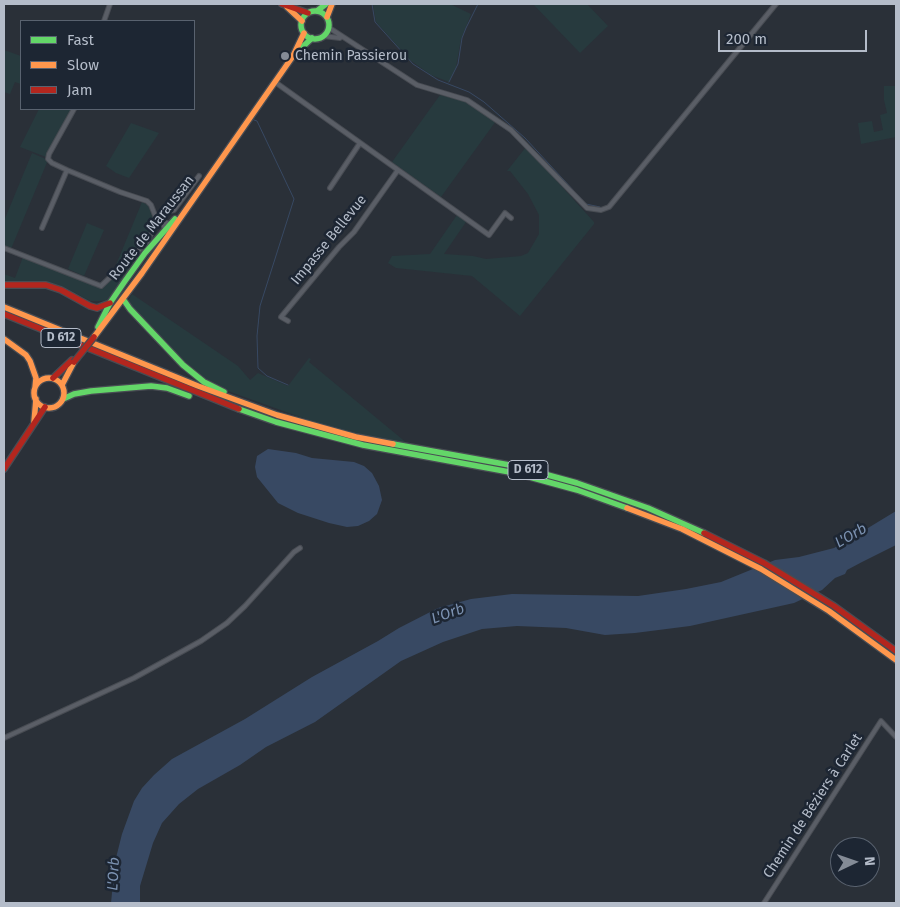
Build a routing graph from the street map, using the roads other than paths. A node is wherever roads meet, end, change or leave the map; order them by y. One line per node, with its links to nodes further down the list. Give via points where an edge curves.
1 (110, 4): 9 (street)
2 (283, 4): 7 (main road); 10 (main road)
3 (326, 4): 6 (main road)
4 (332, 4): 8 (main road)
5 (776, 4): 15 (street, via 615,201 601,210 587,208 511,130 467,100 417,85)
6 (318, 11): 7 (main road); 8 (main road)
7 (308, 13): 10 (main road)
8 (327, 18): 11 (main road)
9 (104, 20)
10 (302, 21): 12 (main road)
11 (328, 27): 13 (main road); 15 (street)
12 (304, 33): 14 (main road); 16 (main road)
13 (323, 36): 14 (main road); 15 (street)
14 (312, 38): 16 (main road)
15 (343, 38)
16 (293, 56): 17 (main road)
17 (275, 82): 19 (street); 23 (main road)
18 (73, 110): 20 (street, via 48,159)
19 (360, 143): 21 (street); 24 (street)
20 (67, 170): 26 (street, via 147,201); 28 (street)
21 (398, 170): 25 (street, via 489,235 505,213); 36 (street, Impasse Bellevue, via 354,232 281,317)
22 (199, 176): 26 (street, via 174,210 165,212)
23 (209, 176): 27 (main road, Route de Maraussan); 32 (main road, Route de Maraussan)
24 (330, 188)
25 (511, 218)
26 (160, 221): 27 (street); 29 (street); 30 (street, via 147,242 101,286)
27 (172, 224): 29 (main road, Route de Maraussan)
28 (42, 228)
29 (166, 231): 33 (main road, Route de Maraussan, via 145,253)
30 (4, 248)
31 (4, 285): 33 (main road, via 46,285 97,308)
32 (123, 299): 37 (main road, Route de Maraussan); 46 (main road, via 177,358 200,378)
33 (110, 303): 37 (main road, Route de Maraussan)
34 (4, 307): 46 (main road, D 612)
35 (4, 314): 47 (main road, D 612)
36 (288, 321)
37 (93, 337): 39 (main road, Route de Maraussan, bridge)
38 (4, 339): 42 (main road, via 30,361 36,378)
39 (73, 361): 40 (main road, Route de Maraussan); 41 (main road, Route de Maraussan)
40 (53, 378): 41 (main road); 42 (main road, via 44,378)
41 (62, 384): 44 (main road)
42 (35, 388): 43 (main road)
43 (36, 399): 45 (main road); 48 (main road)
44 (63, 399): 45 (main road, via 54,407); 47 (main road, via 91,391 151,386 182,393 247,417)
45 (45, 407): 48 (main road)
46 (264, 411): 51 (main road, D 612, via 356,437 487,460 578,483 648,508)
47 (258, 416): 51 (main road, D 612, via 343,441 485,467 577,490)
48 (34, 422): 49 (main road)
49 (4, 469)
50 (300, 548): 56 (street, via 227,623 201,641 134,678)
51 (738, 553): 52 (main road, D 612, via 787,577)
52 (831, 608): 53 (main road, D 612); 54 (main road, D 612)
53 (896, 651)
54 (896, 660)
55 (896, 737): 57 (street, Chemin de Béziers à Carlet, via 881,721)
56 (4, 738)
57 (764, 903)

